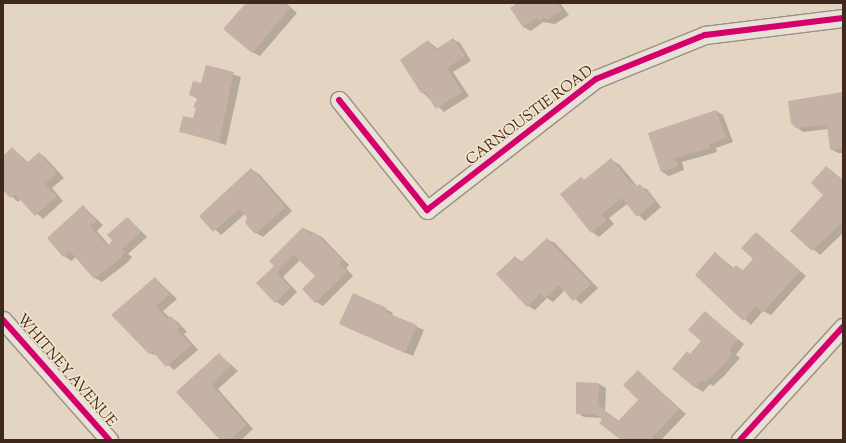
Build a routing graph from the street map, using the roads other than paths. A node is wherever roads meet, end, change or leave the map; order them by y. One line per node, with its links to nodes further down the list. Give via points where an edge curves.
1 (843, 18): 2 (street, CARNOUSTIE ROAD, via 704,35 596,79 427,210)
2 (339, 100)
3 (3, 320): 5 (street, WHITNEY AVENUE)
4 (843, 327): 6 (street)
5 (109, 440)
6 (740, 440)

